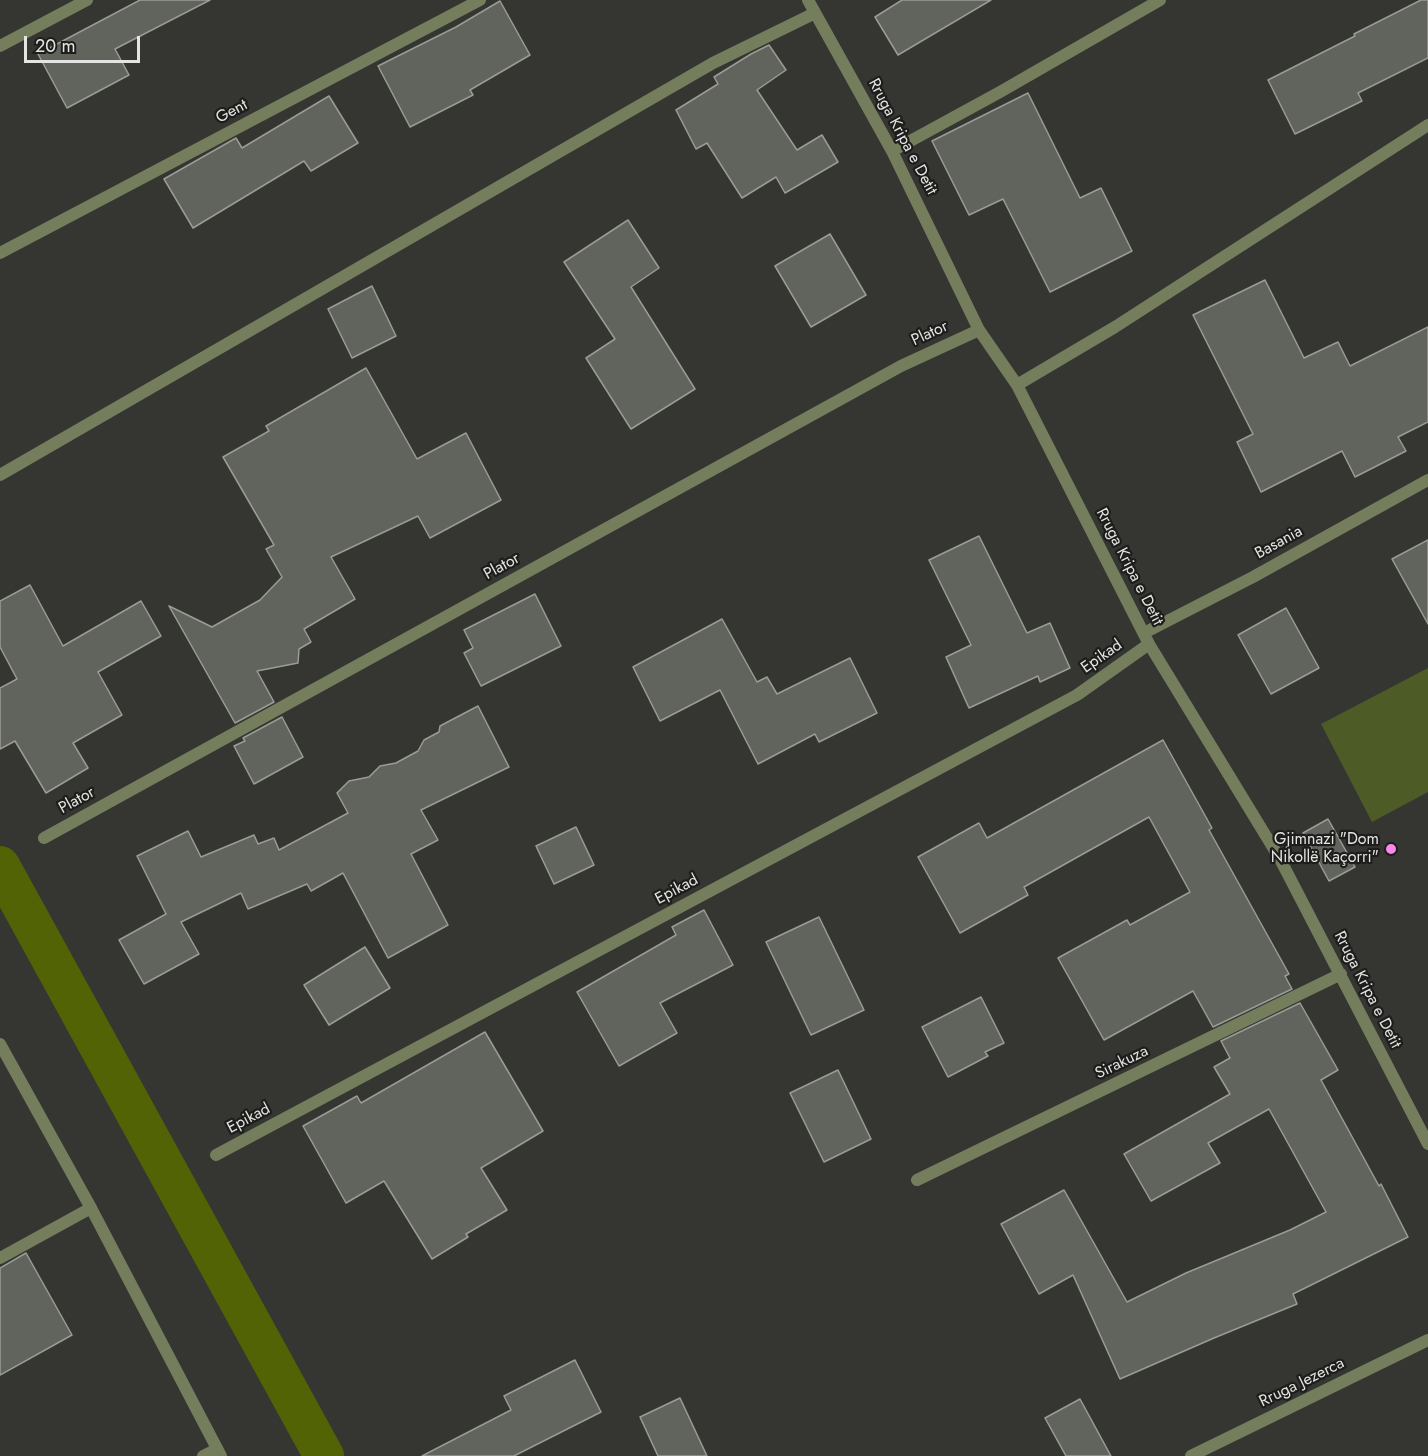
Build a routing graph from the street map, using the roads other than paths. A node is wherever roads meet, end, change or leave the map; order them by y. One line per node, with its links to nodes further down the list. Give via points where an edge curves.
1 (87, 0): 6 (street)
2 (480, 0): 9 (street, Gent)
3 (808, 0): 5 (street, Rruga Kripa e Detit)
4 (1160, 0): 8 (street)
5 (816, 13): 8 (street, Rruga Kripa e Detit); 12 (street, via 714,63)
6 (0, 46)
7 (1428, 125): 11 (street, via 1115,327)
8 (892, 151): 10 (street, Rruga Kripa e Detit)
9 (0, 253)
10 (979, 330): 11 (street, Rruga Kripa e Detit); 15 (street, Plator, via 901,366)
11 (1017, 385): 14 (street, Rruga Kripa e Detit)
12 (0, 475)
13 (1428, 480): 14 (street, Basania)
14 (1146, 638): 16 (street, Rruga Kripa e Detit, via 1280,859); 19 (street, Epikad, via 1077,695)
15 (44, 838)
16 (1341, 974): 18 (street, Rruga Kripa e Detit); 20 (street, Sirakuza)
17 (0, 1044): 21 (street)
18 (1428, 1144)
19 (216, 1155)
20 (917, 1180)
21 (91, 1208): 22 (street); 24 (street)
22 (0, 1258)
23 (1428, 1340): 26 (street, Rruga Jezerca)
24 (219, 1452): 25 (street)
25 (203, 1456)
26 (1191, 1456)

